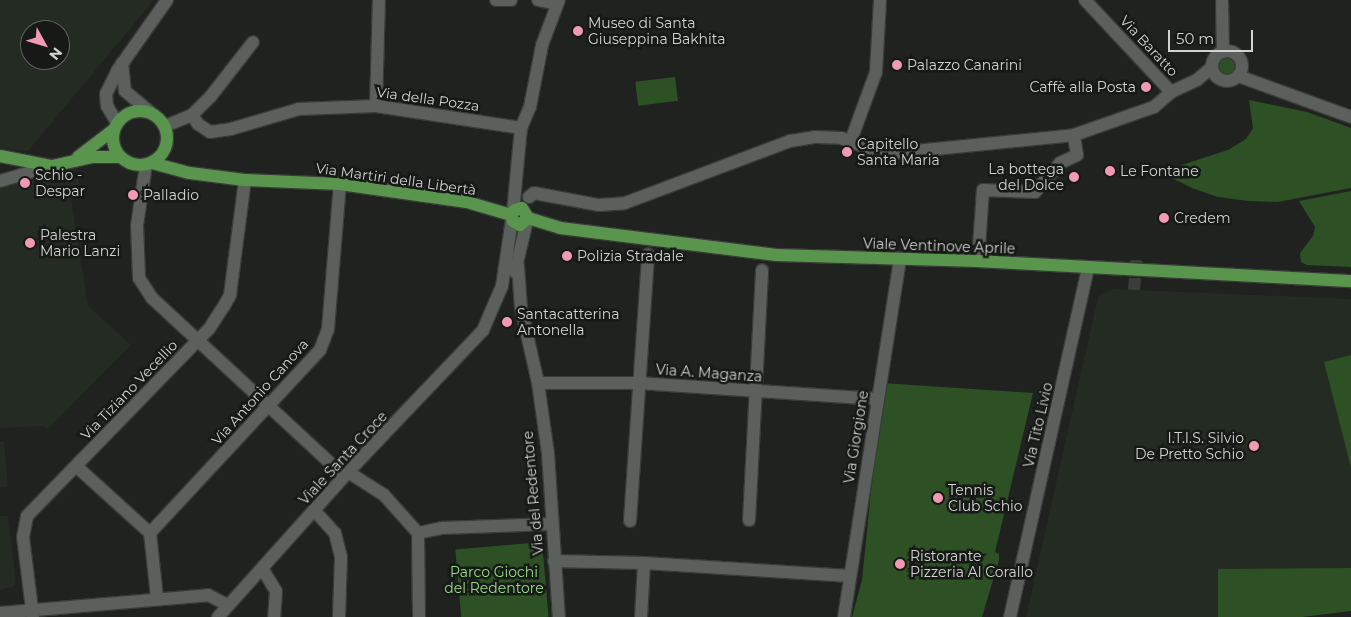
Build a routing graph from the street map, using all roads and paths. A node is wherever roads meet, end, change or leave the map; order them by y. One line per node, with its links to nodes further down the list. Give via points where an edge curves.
1 (167, 0): 12 (street)
2 (379, 0): 18 (street)
3 (496, 0): 4 (street)
4 (511, 0)
5 (538, 0): 9 (street)
6 (880, 0): 26 (street, via 876,72)
7 (1085, 0): 16 (street, Via Baratto)
8 (1222, 0): 11 (street, via 1222,34)
9 (558, 2): 24 (street, Viale Santa Croce, via 542,45 530,107)
10 (253, 42): 20 (street, via 212,96)
11 (1229, 52): 13 (street, Via Baratto, via 1216,56); 14 (street, via 1242,62)
12 (122, 63): 15 (street); 17 (street)
13 (1215, 72): 14 (street, via 1226,81); 16 (street, Via Baratto)
14 (1240, 73): 21 (street)
15 (125, 91): 17 (street, via 115,88); 19 (street)
16 (1171, 92): 25 (street, via 1154,107)
17 (106, 94): 23 (street)
18 (376, 106): 20 (street, Via della Pozza, via 299,110 217,132 204,130); 24 (street, Via della Pozza)
19 (150, 113): 22 (main road); 23 (main road, Via Martiri della Libertà, via 136,111)
20 (192, 115): 22 (street)
21 (1351, 117)
22 (165, 126): 27 (main road)
23 (115, 127): 29 (main road, via 114,149); 30 (main road, Via Martiri della Libertà)
24 (521, 128): 38 (street, Viale Santa Croce)
25 (1074, 135): 26 (street, via 905,154 885,154); 42 (street, Viale Ventinove Aprile, via 1077,155 1060,163 1035,192 983,190)
26 (850, 143): 37 (street, via 830,137 790,141 625,203 598,205 534,193)
27 (166, 148): 31 (main road); 33 (main road)
28 (0, 156): 32 (main road, Via Martiri della Libertà)
29 (120, 157): 30 (main road, Via Martiri della Libertà); 31 (main road, Via Martiri della Libertà, via 127,163)
30 (72, 161): 32 (main road, Via Martiri della Libertà)
31 (149, 164): 33 (main road, Via Martiri della Libertà); 49 (street, via 137,225 139,278 152,298)
32 (52, 166): 35 (street)
33 (185, 172): 34 (main road, Via Martiri della Libertà)
34 (245, 180): 36 (main road, Via Martiri della Libertà); 49 (street, Via Tiziano Vecellio, via 230,295)
35 (0, 181)
36 (340, 184): 38 (main road, Via Martiri della Libertà, via 467,202); 54 (street, Via Antonio Canova, via 328,329 320,350)
37 (529, 197)
38 (512, 215): 39 (main road, Via Martiri della Libertà, via 522,208); 47 (street, Viale Santa Croce)
39 (528, 219): 41 (main road, Viale Ventinove Aprile, via 560,228 776,255); 43 (street, Viale Santa Croce)
40 (648, 255): 51 (street)
41 (900, 261): 42 (main road, Viale Ventinove Aprile); 53 (street, Via Giorgione)
42 (978, 261): 44 (main road, Viale Ventinove Aprile)
43 (518, 266): 47 (street, Viale Santa Croce); 48 (street, Via del Redentore)
44 (1088, 269): 46 (main road, Viale Ventinove Aprile); 78 (street, Via Tito Livio)
45 (762, 270): 52 (street)
46 (1351, 281)
47 (504, 290): 48 (street); 56 (street, Viale Santa Croce, via 467,349)
48 (521, 308): 50 (street, Via del Redentore)
49 (198, 340): 54 (street); 55 (street, Via Tiziano Vecellio)
50 (538, 383): 51 (street, Via A. Maganza); 60 (street, Via del Redentore, via 548,453)
51 (638, 383): 52 (street, Via A. Maganza); 59 (street)
52 (756, 392): 53 (street, Via A. Maganza); 58 (street)
53 (877, 399): 66 (street, Via Giorgione)
54 (269, 407): 56 (street, via 338,470); 61 (street, Via Antonio Canova)
55 (76, 466): 61 (street); 70 (street, Via Tiziano Vecellio, via 27,516 23,526)
56 (348, 472): 57 (street, Viale Santa Croce); 62 (street, via 384,495)
57 (314, 510): 65 (street, Viale Santa Croce); 73 (street, via 335,534 341,557)
58 (749, 520)
59 (630, 521)
60 (552, 524): 62 (street, via 442,528); 63 (street, Via del Redentore)
61 (150, 533): 67 (street)
62 (418, 533): 74 (street)
63 (554, 561): 64 (street); 75 (street, Via del Redentore)
64 (644, 563): 66 (street); 76 (street)
65 (262, 568): 68 (street, Viale Santa Croce); 72 (street, via 276,591)
66 (850, 576): 77 (street, Via Giorgione)
67 (157, 597): 68 (street, via 208,595); 70 (street)
68 (228, 605): 71 (street, Viale Santa Croce)
69 (0, 613): 70 (street)
70 (33, 613)
71 (218, 617)
72 (274, 617)
73 (339, 617)
74 (419, 617)
75 (559, 617)
76 (641, 617)
77 (844, 617)
78 (1010, 617)

